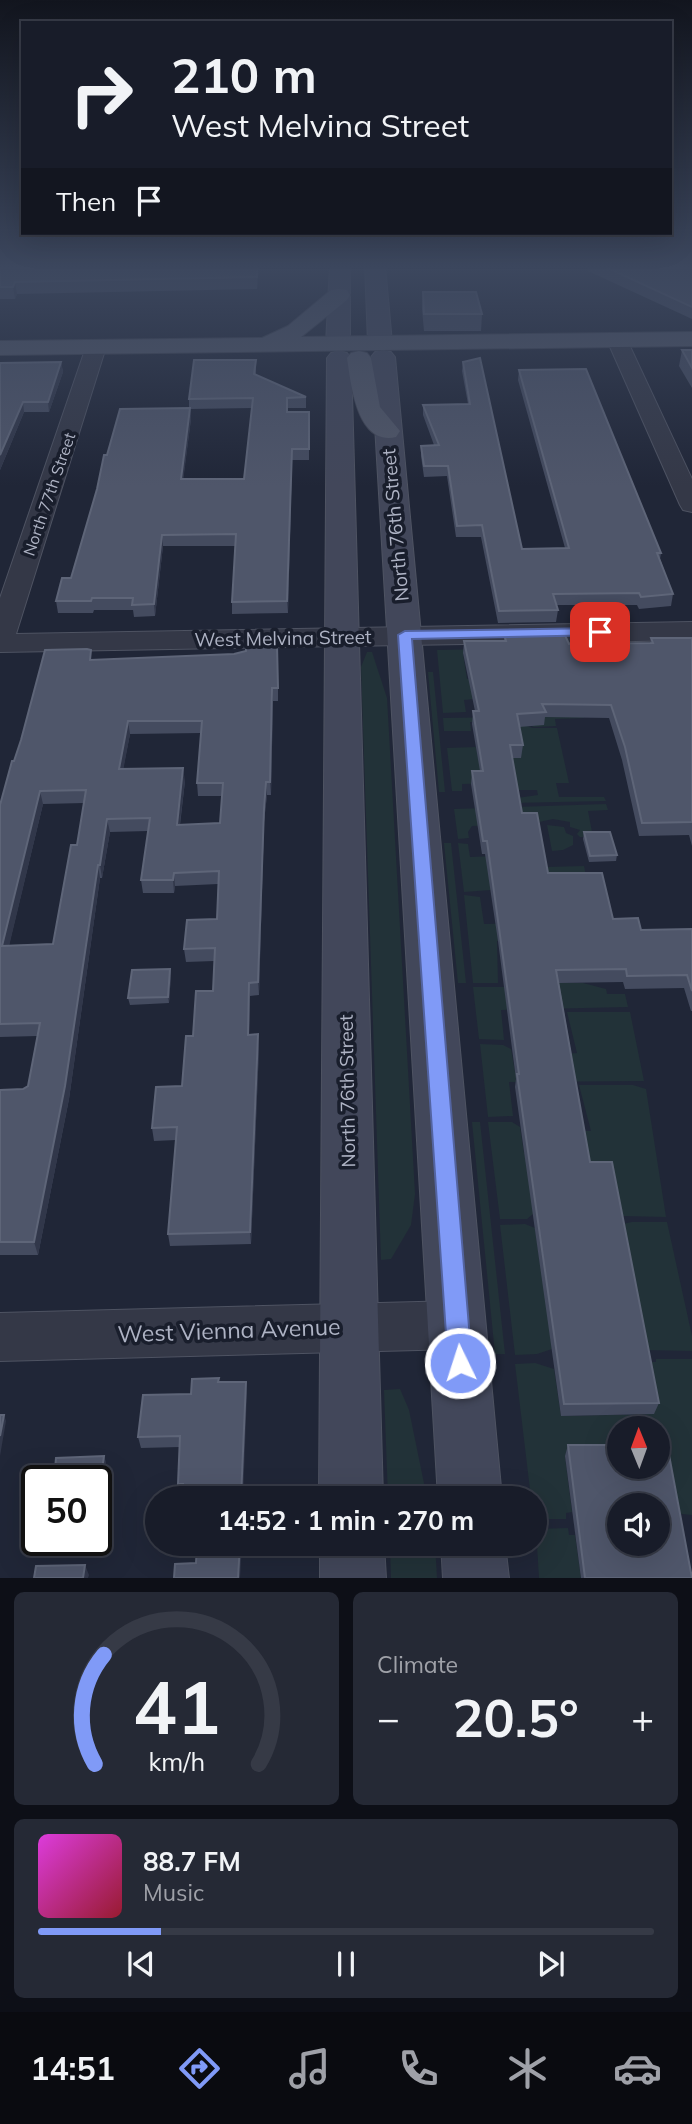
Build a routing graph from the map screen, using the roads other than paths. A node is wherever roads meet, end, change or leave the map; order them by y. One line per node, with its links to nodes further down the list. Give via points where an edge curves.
1 (283, 339): 5 (main road)
2 (357, 339): 8 (main road)
3 (362, 339): 8 (main road, North 76th Street)
4 (692, 339): 7 (main road)
5 (263, 345): 8 (main road); 9 (main road)
6 (0, 348): 9 (main road)
7 (620, 348): 8 (main road); 10 (main road); 12 (street)
8 (360, 351): 9 (main road); 14 (main road, North 76th Street, via 368,408 387,431); 15 (main road, North 76th Street)
9 (94, 354): 11 (main road); 16 (street, North 77th Street)
10 (692, 355)
11 (0, 363)
12 (692, 505)
13 (692, 631): 14 (street, West Melvina Street)
14 (405, 635): 15 (street, West Melvina Street); 17 (main road, North 76th Street)
15 (342, 636): 16 (street, West Melvina Street); 18 (main road, North 76th Street)
16 (0, 641)
17 (457, 1325): 18 (street, West Vienna Avenue); 21 (main road, North 76th Street)
18 (349, 1327): 19 (street, West Vienna Avenue); 20 (main road, North 76th Street)
19 (0, 1337)
20 (351, 1486)
21 (469, 1486)
22 (352, 1556): 24 (main road)
23 (474, 1556): 25 (main road)
24 (353, 1578)
25 (476, 1578)

